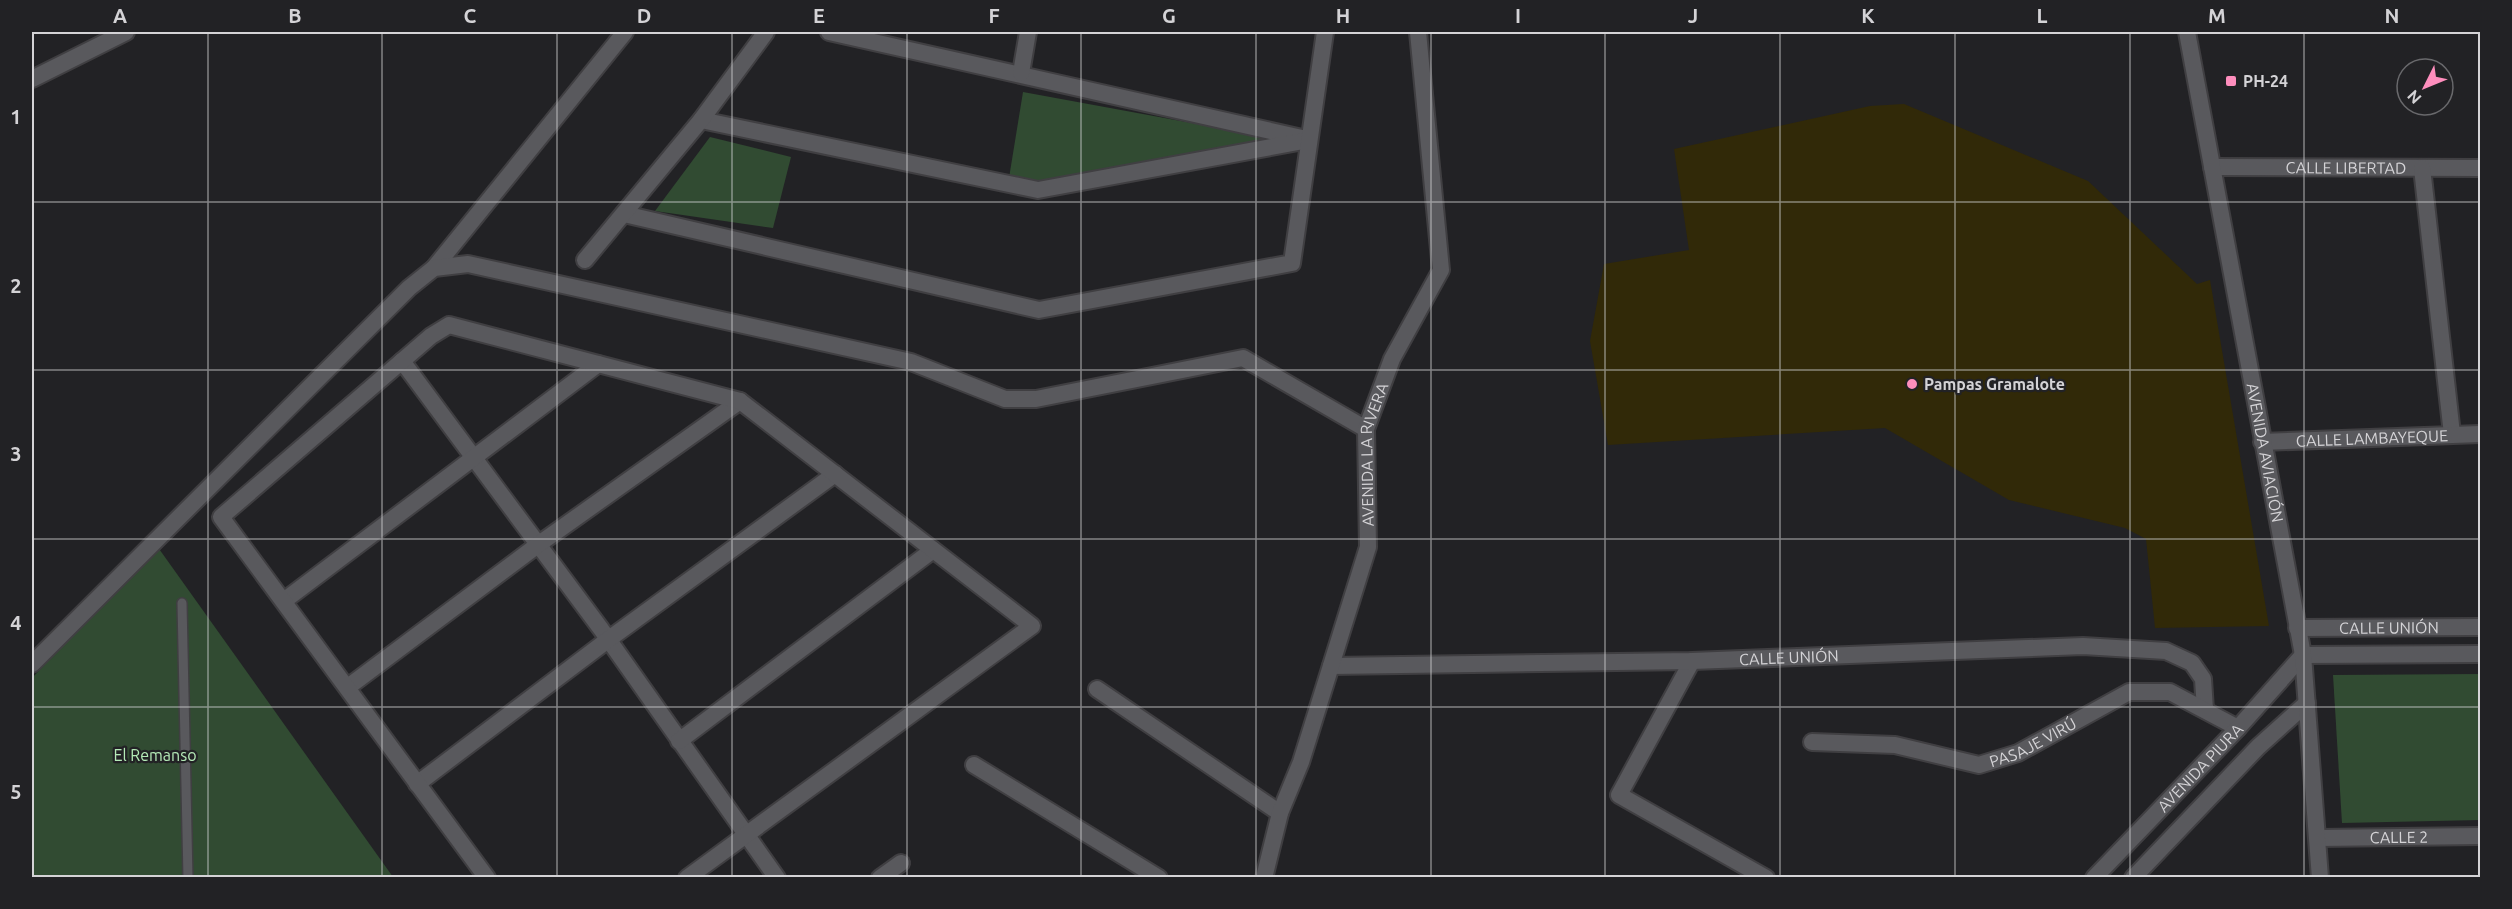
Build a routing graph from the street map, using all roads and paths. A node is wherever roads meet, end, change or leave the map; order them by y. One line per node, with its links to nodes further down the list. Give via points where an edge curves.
1 (126, 32): 10 (street)
2 (625, 32): 18 (street)
3 (766, 32): 11 (street)
4 (828, 32): 9 (street)
5 (1028, 32): 9 (street)
6 (1325, 32): 12 (street)
7 (1418, 32): 22 (street, AVENIDA LA RIVERA, via 1442,270 1392,359)
8 (2187, 32): 13 (street, AVENIDA AVIACIÓN)
9 (1021, 73): 12 (street)
10 (32, 79)
11 (700, 120): 12 (street, via 1038,190); 16 (street)
12 (1309, 140): 16 (street, via 1292,263 1039,310)
13 (2212, 167): 14 (street, CALLE LIBERTAD); 25 (street, AVENIDA AVIACIÓN)
14 (2422, 168): 15 (street, CALLE LIBERTAD); 23 (street)
15 (2481, 168)
16 (624, 214): 17 (street)
17 (585, 260)
18 (434, 268): 22 (street, via 468,264 911,362 1005,399 1036,399 1244,358); 38 (street, via 409,288)
19 (402, 361): 20 (street, via 449,325); 26 (street); 30 (street, via 221,517)
20 (598, 364): 21 (street); 26 (street)
21 (740, 401): 27 (street); 28 (street)
22 (1366, 429): 39 (street, AVENIDA LA RIVERA, via 1368,547)
23 (2452, 434): 24 (street, CALLE LAMBAYEQUE); 25 (street, CALLE LAMBAYEQUE)
24 (2481, 434)
25 (2262, 442): 33 (street, AVENIDA AVIACIÓN)
26 (475, 457): 28 (street); 30 (street)
27 (835, 474): 29 (street); 34 (street)
28 (539, 544): 34 (street); 40 (street)
29 (933, 550): 45 (street); 50 (street, via 1032,626)
30 (285, 600): 40 (street)
31 (182, 603): 54 (lane)
32 (2481, 627): 33 (street, CALLE UNIÓN)
33 (2297, 628): 36 (street, AVENIDA AVIACIÓN)
34 (609, 639): 45 (street); 48 (street)
35 (2481, 654): 36 (street, CALLE UNIÓN)
36 (2303, 655): 42 (street, AVENIDA AVIACIÓN); 44 (street, AVENIDA PIURA)
37 (1692, 661): 39 (street, CALLE UNIÓN); 43 (street, CALLE UNIÓN, via 2083,646 2166,651 2192,663 2203,679); 61 (street, via 1619,795)
38 (32, 664)
39 (1331, 666): 49 (street, AVENIDA LA RIVERA, via 1301,762)
40 (348, 687): 48 (street)
41 (1097, 689): 49 (street)
42 (2307, 703): 52 (street, AVENIDA AVIACIÓN); 63 (street, AVENIDA PIURA, via 2258,747)
43 (2205, 710): 44 (street, PASAJE VIRÚ); 46 (street, PASAJE VIRÚ, via 2170,692 2129,692 2018,753 1979,765 1895,746)
44 (2238, 728): 62 (street, AVENIDA PIURA)
45 (679, 741): 50 (street)
46 (1812, 742)
47 (974, 765): 59 (street)
48 (417, 784): 55 (street)
49 (1280, 813): 60 (street, AVENIDA LA RIVERA)
50 (747, 836): 56 (street); 57 (street)
51 (2481, 836): 52 (street, CALLE 2)
52 (2318, 838): 64 (street, AVENIDA AVIACIÓN)
53 (901, 863): 58 (street)
54 (188, 878)
55 (487, 878)
56 (687, 878)
57 (777, 878)
58 (880, 878)
59 (1159, 878)
60 (1264, 878)
61 (1766, 878)
62 (2094, 878)
63 (2133, 878)
64 (2320, 878)

